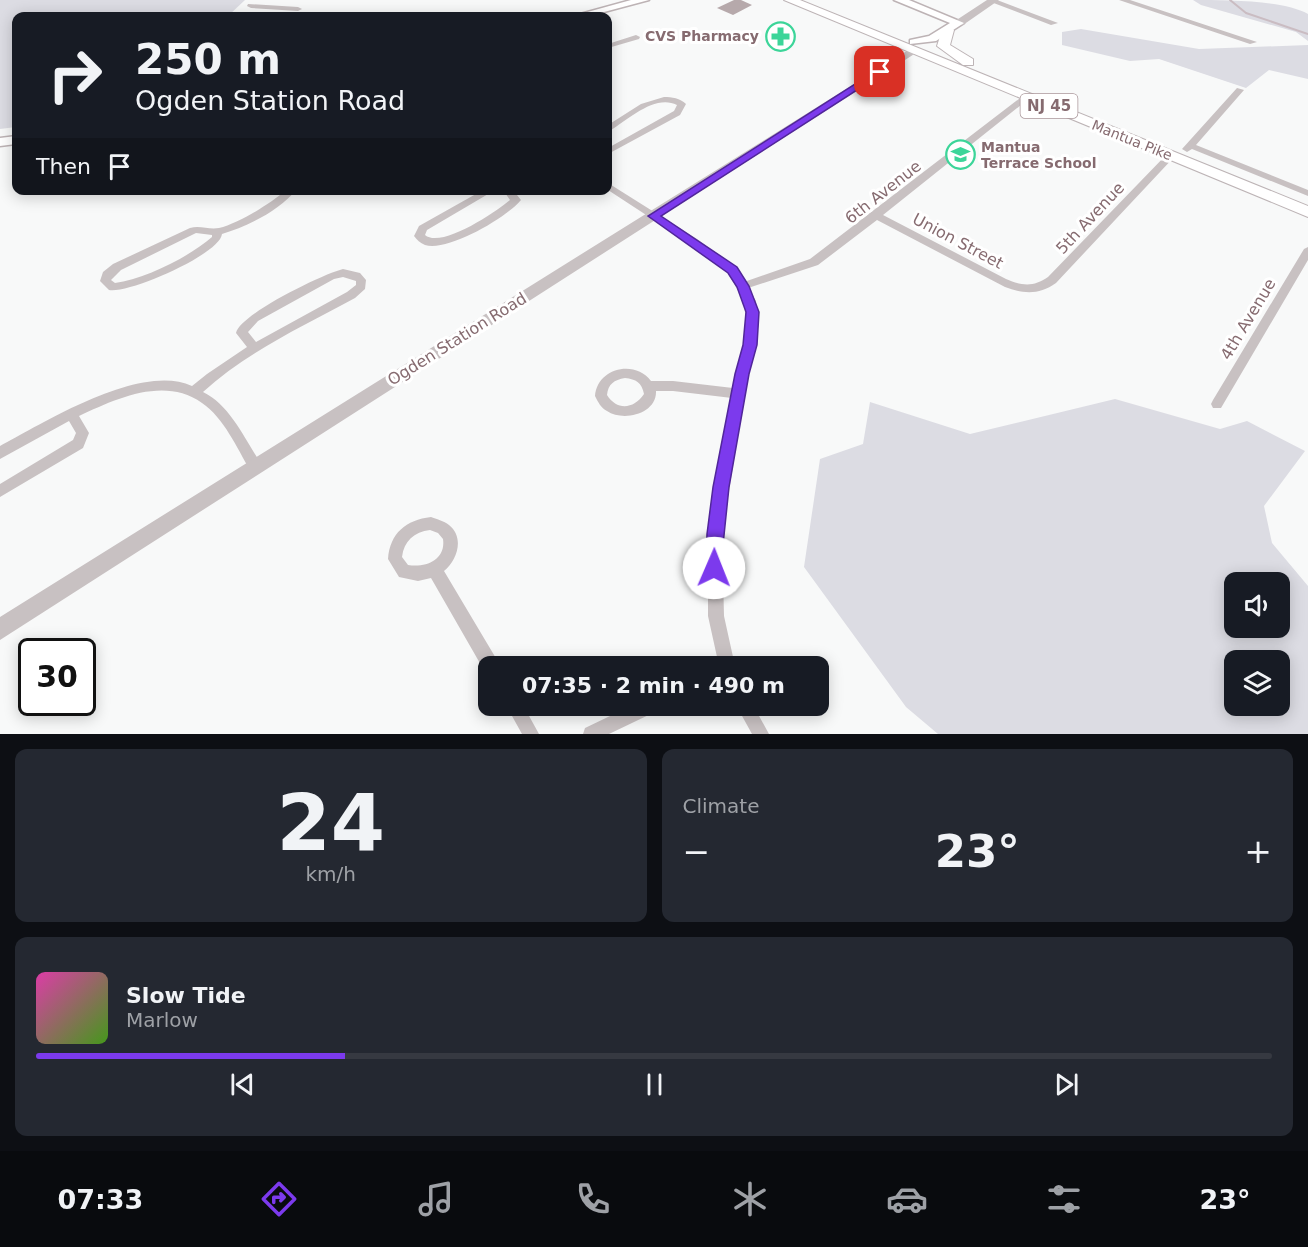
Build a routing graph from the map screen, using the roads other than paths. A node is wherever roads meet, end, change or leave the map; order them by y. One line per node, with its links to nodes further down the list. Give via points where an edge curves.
1 (306, 0): 9 (street)
2 (644, 0): 11 (main road)
3 (790, 0): 17 (main road, Mantua Pike / NJ 45)
4 (805, 0): 17 (main road, Mantua Pike / NJ 45)
5 (899, 0): 13 (main road)
6 (992, 0): 12 (street); 13 (street)
7 (1124, 0): 15 (street)
8 (251, 6): 9 (street)
9 (298, 9): 10 (street)
10 (295, 12)
11 (594, 12)
12 (1054, 23)
13 (954, 26): 17 (main road); 20 (main road, via 943,46 958,57)
14 (636, 37): 16 (street)
15 (1253, 42)
16 (612, 45)
17 (914, 46): 19 (main road, Mantua Pike / NJ 45); 20 (main road, Mantua Pike / NJ 45); 32 (street, Ogden Station Road)
18 (1240, 90): 23 (street)
19 (1027, 97): 24 (main road, Mantua Pike / NJ 45); 33 (street, 6th Avenue)
20 (1098, 117): 23 (main road, Mantua Pike / NJ 45)
21 (612, 126): 22 (street, via 661,99 675,100 681,105 677,113)
22 (612, 146)
23 (1188, 148): 26 (street); 30 (main road, Mantua Pike / NJ 45)
24 (1170, 156): 31 (main road, Mantua Pike / NJ 45); 37 (street, 5th Avenue, via 1052,280 1041,288)
25 (612, 189): 32 (street)
26 (1308, 193)
27 (286, 195): 34 (street, via 266,210)
28 (482, 195): 29 (street, via 423,228 418,236 430,244 442,243 507,208 516,200)
29 (512, 195)
30 (1308, 202)
31 (1308, 212)
32 (653, 216): 36 (street, via 716,257); 45 (street, Ogden Station Road)
33 (878, 216): 36 (street, 6th Avenue, via 814,262); 37 (street, Union Street, via 1002,282)
34 (217, 232): 34 (street, via 194,230 117,267 105,281 113,287 129,284 205,248 217,238)
35 (1308, 251): 42 (street, 4th Avenue)
36 (743, 286): 41 (street, via 750,301 752,325)
37 (1026, 290)
38 (254, 348): 38 (street, via 242,333 254,318 336,274 352,274 361,280 361,286 351,296); 40 (street)
39 (649, 386): 41 (street)
40 (194, 392): 43 (street, via 138,388); 45 (street, via 213,406)
41 (739, 394): 50 (street, via 715,534 716,616)
42 (1217, 404)
43 (72, 415): 44 (street); 46 (street, via 83,433 78,444)
44 (0, 453)
45 (255, 466): 48 (street, Ogden Station Road)
46 (0, 491)
47 (435, 570): 49 (street)
48 (0, 629)
49 (485, 656)
50 (725, 656)
51 (520, 716): 54 (street)
52 (628, 716): 55 (street)
53 (750, 716): 56 (street)
54 (531, 734)
55 (591, 734)
56 (761, 734)

